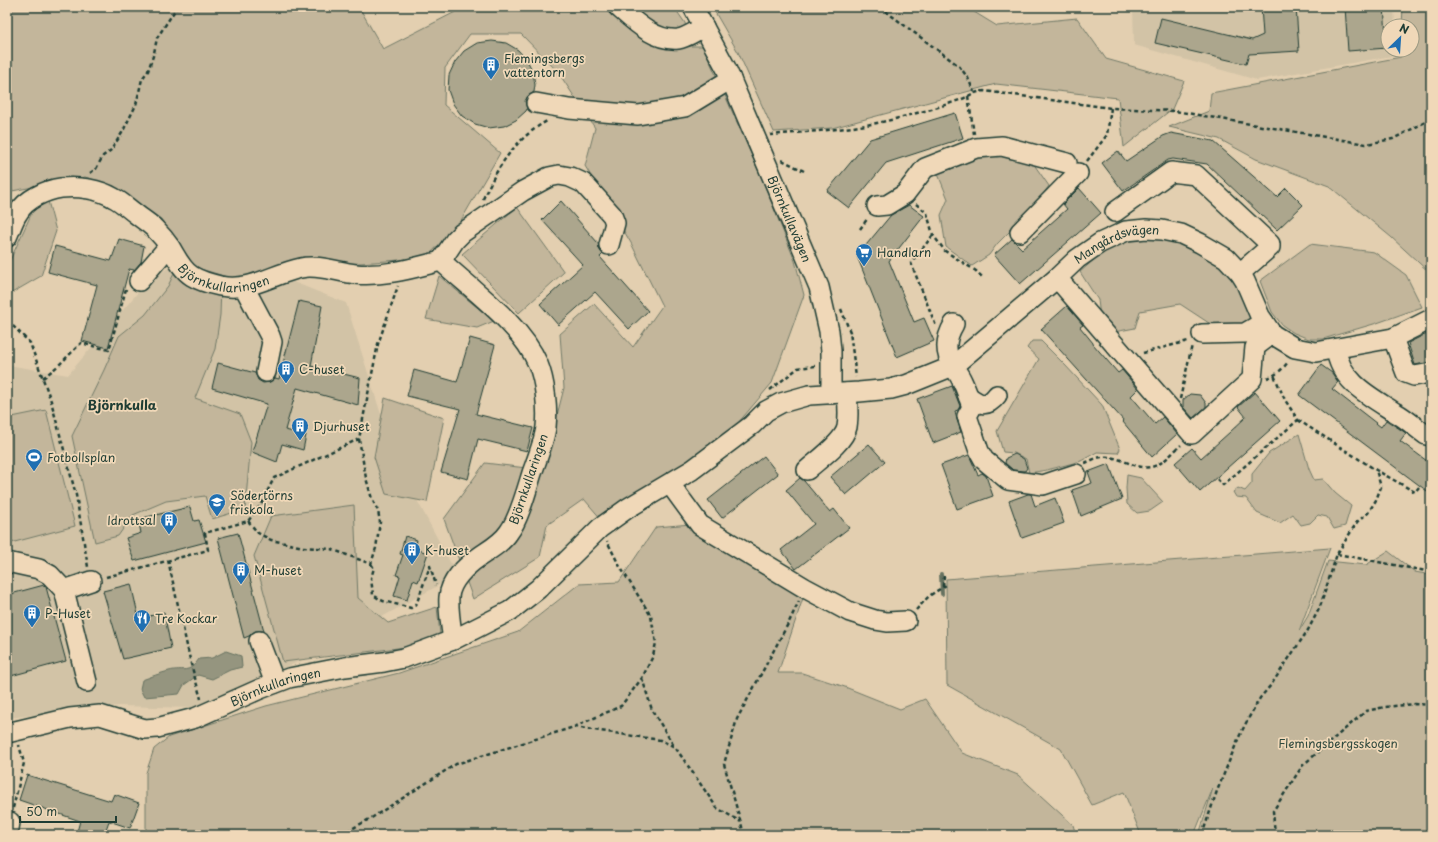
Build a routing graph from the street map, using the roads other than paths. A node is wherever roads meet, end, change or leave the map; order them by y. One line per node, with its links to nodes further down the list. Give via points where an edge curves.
1 (618, 7): 3 (street, via 640,26 661,38 679,39)
2 (693, 7): 3 (street, Björnkullavägen)
3 (704, 27): 4 (street, Björnkullavägen)
4 (730, 79): 5 (street, via 685,106 638,115 569,109); 27 (street, Björnkullavägen, via 819,287)
5 (536, 103)
6 (877, 206): 9 (street, via 887,205 905,194 925,168 976,148 1002,146 1072,168)
7 (13, 210): 10 (street, Björnkullaringen); 12 (street, Björnkullaringen, via 36,196 57,189 72,186 99,192 114,198 154,228)
8 (1115, 212): 14 (street, via 1170,172 1196,175 1270,244 1270,247)
9 (1020, 232)
10 (7, 238)
11 (610, 245): 13 (street, via 615,223 612,215 583,184 559,175 549,177 523,191 462,233)
12 (169, 246): 16 (street); 17 (street, Björnkullaringen, via 181,266 191,276 206,283)
13 (441, 261): 17 (street, Björnkullaringen, via 403,270 367,274 304,267); 38 (street, Björnkullaringen, via 520,334 538,364 544,387 546,416 546,427 538,454 509,533 492,549 472,562 453,585 449,596)
14 (1240, 273): 15 (street, Mangårdsvägen, via 1226,258 1181,234 1146,229 1126,231 1100,243); 20 (street, Mangårdsvägen)
15 (1057, 278): 20 (street, via 1192,434 1252,379 1255,348); 24 (street, Mangårdsvägen)
16 (132, 284)
17 (244, 287): 25 (street, via 272,342)
18 (1431, 319): 22 (street)
19 (954, 324): 24 (street, via 947,341)
20 (1268, 328): 21 (street, via 1245,333); 23 (street, via 1295,348 1316,352)
21 (1202, 334)
22 (1393, 338): 23 (street); 26 (street, via 1406,373 1414,376)
23 (1336, 349): 30 (street, via 1343,371 1353,383)
24 (949, 359): 27 (street, Mangårdsvägen, via 906,385); 29 (street, via 962,379)
25 (266, 372)
26 (1431, 373)
27 (839, 394): 31 (street, Björnkullavägen, via 849,412 847,429 836,445); 33 (street, Björnkullaringen, via 809,395 781,403 766,411 748,429)
28 (997, 395): 29 (street, via 987,404 981,404)
29 (968, 396): 32 (street, via 972,407 967,416 979,451 984,460 1008,480 1043,485)
30 (1431, 436)
31 (807, 470)
32 (1076, 474)
33 (670, 484): 37 (street, via 700,525 805,588 850,612 887,622); 38 (street, Björnkullaringen, via 628,508 600,528 538,589 510,611)
34 (7, 562): 36 (street, via 39,569 50,575)
35 (91, 581): 36 (street)
36 (64, 590): 40 (street)
37 (906, 621)
38 (453, 640): 41 (street, Björnkullaringen, via 404,658 306,674)
39 (259, 641): 41 (street)
40 (87, 682)
41 (275, 683): 42 (street, Björnkullaringen, via 195,718 157,728 145,728 100,715 70,718)
42 (11, 732)

